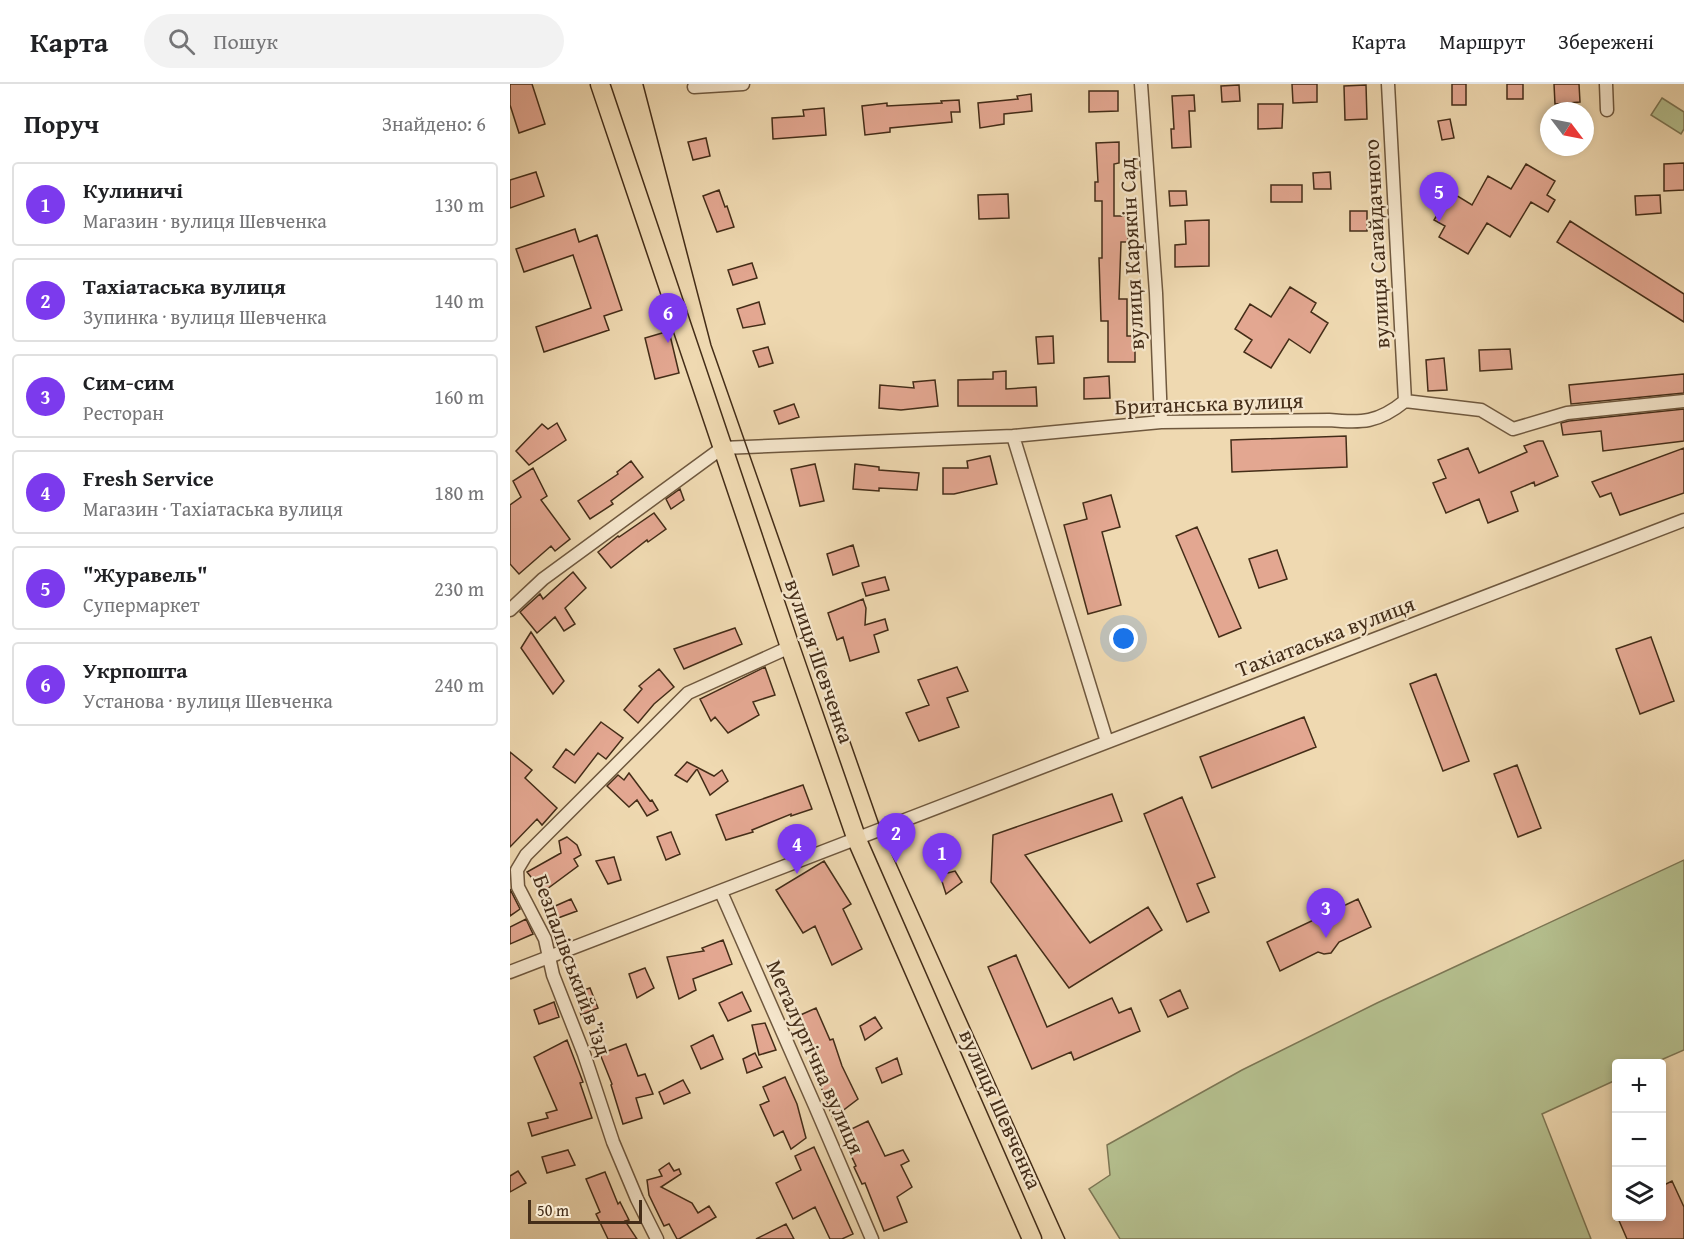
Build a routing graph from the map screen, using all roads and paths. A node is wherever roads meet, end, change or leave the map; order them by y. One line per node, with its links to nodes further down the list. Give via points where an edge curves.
1 (600, 84): 12 (main road, вулиця Шевченка)
2 (743, 84): 6 (street)
3 (1142, 84): 10 (street, вулиця Карякін Сад)
4 (1388, 84): 8 (street, вулиця Сагайдачного)
5 (1606, 84): 7 (street)
6 (694, 87)
7 (1607, 110)
8 (1406, 401): 9 (street, via 1481,410 1513,429 1567,412); 10 (street, Британська вулиця, via 1391,413 1354,422)
9 (1684, 401)
10 (1161, 422): 11 (street, Британська вулиця)
11 (1013, 436): 12 (street, Британська вулиця); 16 (street)
12 (723, 448): 14 (street, via 543,579); 15 (main road, вулиця Шевченка)
13 (1684, 520): 16 (street, Тахіатаська вулиця)
14 (510, 610)
15 (790, 647): 17 (main road, вулиця Шевченка); 19 (street, Безпалівський в’їзд, via 688,693 520,862 518,887 545,939)
16 (1107, 742): 17 (street, Тахіатаська вулиця)
17 (857, 840): 18 (street, Тахіатаська вулиця); 23 (main road, вулиця Шевченка)
18 (721, 892): 19 (street, Тахіатаська вулиця); 22 (street, Металургічна вулиця)
19 (549, 957): 20 (street, Тахіатаська вулиця); 21 (street, Безпалівський в’їзд, via 613,1142)
20 (510, 972)
21 (657, 1239)
22 (872, 1239)
23 (1032, 1239)

